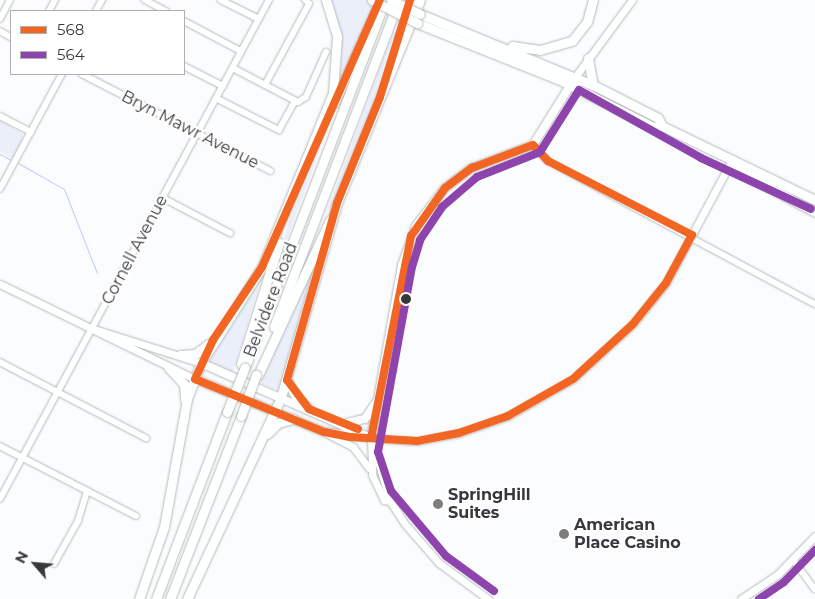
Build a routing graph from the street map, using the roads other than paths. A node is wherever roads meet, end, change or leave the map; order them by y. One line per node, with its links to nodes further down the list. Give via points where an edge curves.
1 (10, 0): 17 (street)
2 (145, 0): 16 (street)
3 (221, 0): 18 (street)
4 (269, 0): 18 (street, Cornell Avenue)
5 (326, 0): 41 (main road, via 337,35 337,75)
6 (372, 0): 19 (main road, bridge)
7 (380, 0): 41 (main road)
8 (385, 0): 59 (main road, Belvidere Road)
9 (390, 0): 19 (main road, bridge)
10 (398, 0): 61 (main road, Belvidere Road)
11 (410, 0): 33 (main road)
12 (420, 0): 33 (main road)
13 (593, 0): 21 (main road, via 582,30 562,46 540,50)
14 (632, 0): 24 (street)
15 (307, 2): 30 (street)
16 (164, 10)
17 (0, 19)
18 (259, 19): 22 (street, Cornell Avenue)
19 (419, 19): 21 (main road); 29 (main road)
20 (185, 22): 22 (street)
21 (484, 40): 29 (main road)
22 (242, 51): 26 (street, Cornell Avenue)
23 (326, 52): 35 (street, via 306,98)
24 (588, 58): 29 (street); 32 (main road)
25 (185, 67): 31 (street)
26 (232, 68): 30 (street); 31 (street, Cornell Avenue)
27 (61, 75): 38 (street)
28 (84, 75): 39 (street, Bryn Mawr Avenue)
29 (573, 81): 32 (main road); 37 (main road, via 653,127); 40 (main road)
30 (265, 85): 35 (street)
31 (223, 86): 34 (street, Cornell Avenue)
32 (593, 86): 37 (main road, via 658,118)
33 (380, 97): 47 (main road)
34 (216, 98): 35 (street, via 279,129); 39 (street, Cornell Avenue)
35 (294, 101)
36 (0, 116): 38 (street)
37 (662, 126): 42 (main road)
38 (31, 132): 44 (street)
39 (197, 134): 43 (street, Bryn Mawr Avenue); 45 (street, Cornell Avenue)
40 (533, 145): 51 (street, via 548,161); 66 (main road, via 472,168 445,188 420,221 402,265)
41 (310, 152): 48 (main road)
42 (732, 162): 46 (main road, via 742,162); 49 (main road, via 738,171); 51 (street)
43 (271, 171)
44 (0, 189)
45 (163, 198): 50 (street); 54 (street, Cornell Avenue)
46 (815, 200)
47 (337, 203): 61 (main road); 63 (main road)
48 (290, 207): 55 (main road, via 262,267); 59 (main road)
49 (815, 212)
50 (230, 233)
51 (692, 235): 53 (street); 74 (street, via 666,283 633,324 573,379 508,416 459,433 416,441)
52 (0, 284): 54 (street)
53 (815, 304)
54 (91, 329): 56 (street); 60 (street); 64 (street, Cornell Avenue)
55 (213, 340): 56 (main road, via 199,352); 58 (main road)
56 (180, 355): 58 (street)
57 (0, 362): 64 (street)
58 (201, 363): 62 (main road); 65 (main road)
59 (243, 366): 88 (main road, bridge)
60 (168, 367): 62 (street); 67 (main road, via 184,384)
61 (257, 375): 89 (main road, bridge)
62 (195, 379): 67 (main road); 69 (main road)
63 (287, 380): 65 (main road); 68 (main road)
64 (58, 392): 73 (street); 77 (street, Cornell Avenue)
65 (281, 397): 68 (main road); 69 (main road)
66 (380, 397): 71 (main road, via 365,419); 74 (main road)
67 (186, 407): 87 (main road, via 164,527)
68 (309, 410): 71 (main road)
69 (275, 411): 70 (main road); 75 (main road)
70 (293, 419): 72 (main road); 75 (main road, via 278,423)
71 (343, 423): 74 (main road)
72 (324, 432): 74 (main road); 78 (street, via 353,447)
73 (146, 438)
74 (371, 438): 78 (street); 81 (street)
75 (259, 444): 90 (main road)
76 (0, 446): 77 (street)
77 (23, 458): 79 (street); 80 (street, Cornell Avenue)
78 (372, 476): 81 (street, via 384,500)
79 (87, 491): 82 (street); 85 (street, via 78,520)
80 (0, 499)
81 (390, 501): 91 (street, via 439,563)
82 (136, 516)
83 (815, 536): 84 (street)
84 (792, 559): 86 (street); 92 (street)
85 (54, 564)
86 (815, 589)
87 (139, 599)
88 (156, 599)
89 (170, 599)
90 (187, 599)
91 (488, 599)
92 (741, 599)

